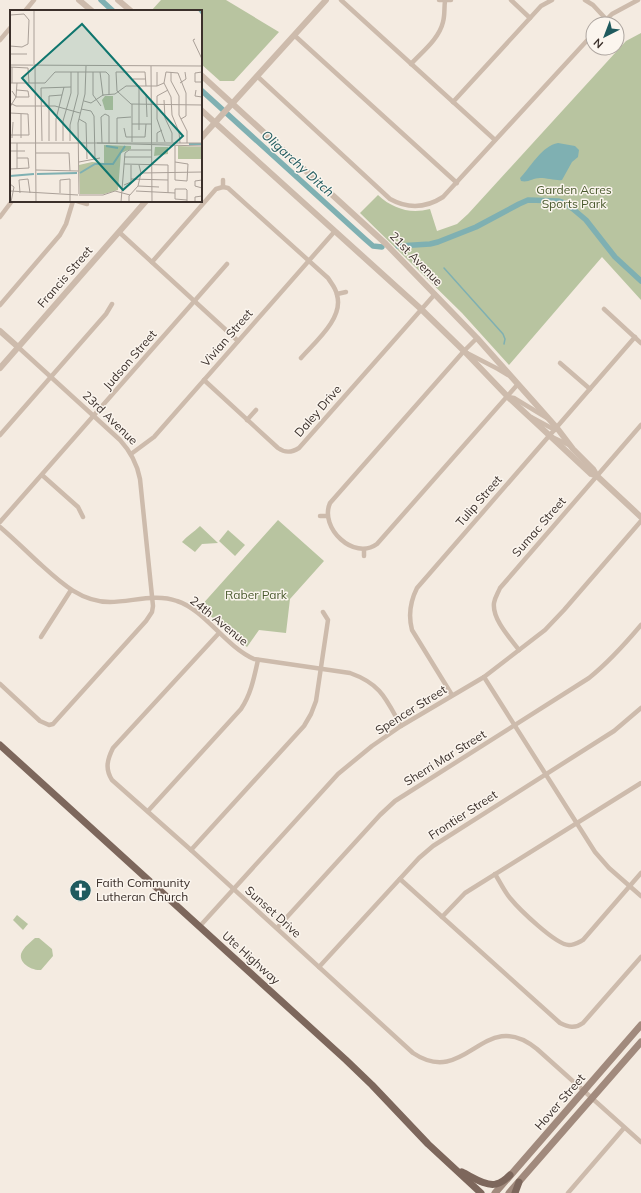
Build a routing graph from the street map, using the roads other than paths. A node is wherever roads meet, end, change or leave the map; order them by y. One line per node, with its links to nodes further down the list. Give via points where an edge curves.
1 (34, 0): 12 (street)
2 (79, 0): 13 (street)
3 (118, 0): 14 (street)
4 (326, 0): 19 (street)
5 (341, 0): 22 (street)
6 (442, 0): 7 (street); 22 (street, via 442,28)
7 (452, 0)
8 (511, 0): 17 (street)
9 (552, 0): 17 (street, via 541,6)
10 (585, 0): 15 (street)
11 (638, 0): 16 (street)
12 (26, 10)
13 (91, 10)
14 (130, 10)
15 (603, 16)
16 (610, 16)
17 (530, 18): 25 (street)
18 (10, 28): 20 (street)
19 (294, 35): 24 (street); 32 (street)
20 (0, 40)
21 (585, 43): 30 (street)
22 (411, 64): 25 (street)
23 (202, 76): 26 (street, 21st Avenue)
24 (256, 76): 26 (street); 32 (street, via 390,199 408,206 426,205 444,197)
25 (453, 102): 30 (street)
26 (230, 105): 28 (street); 47 (street, 21st Avenue, via 364,222)
27 (202, 111): 28 (street, 21st Avenue)
28 (215, 122): 29 (street); 40 (street, 21st Avenue)
29 (202, 137)
30 (495, 140): 32 (street)
31 (223, 180): 33 (street)
32 (457, 183)
33 (223, 187): 42 (street, via 228,188); 43 (street, via 216,189)
34 (11, 202): 39 (street)
35 (73, 202): 50 (street, via 60,235)
36 (80, 202): 38 (street)
37 (145, 202): 41 (street, Francis Street)
38 (87, 204)
39 (0, 217)
40 (334, 231): 42 (street, Vivian Street); 51 (street, 21st Avenue)
41 (119, 232): 43 (street); 58 (street, Francis Street)
42 (308, 260): 46 (street, via 328,278); 56 (street, Vivian Street)
43 (152, 262): 48 (street)
44 (227, 264): 48 (street, Judson Street)
45 (346, 292): 46 (street)
46 (337, 294): 60 (street, via 337,312 330,325)
47 (435, 294): 51 (street, Daley Drive); 55 (street, 21st Avenue)
48 (194, 301): 56 (street); 69 (street, Judson Street)
49 (112, 304): 63 (street)
50 (0, 305)
51 (421, 309): 59 (street, 21st Avenue); 78 (street, Daley Drive, via 298,448)
52 (604, 309): 54 (street)
53 (0, 331): 58 (street, 23rd Avenue)
54 (635, 337): 57 (street); 66 (street, Tulip Street)
55 (477, 338): 59 (street); 65 (street, 21st Avenue)
56 (238, 341): 64 (street, Vivian Street)
57 (641, 343)
58 (18, 347): 62 (street, Francis Street); 63 (street, 23rd Avenue)
59 (464, 351): 65 (street); 67 (street, 21st Avenue); 84 (street, via 330,503)
60 (301, 358)
61 (560, 363): 66 (street)
62 (0, 368)
63 (51, 377): 69 (street, 23rd Avenue); 75 (street)
64 (204, 380): 71 (street, Daley Drive); 79 (street, Vivian Street, via 154,437)
65 (516, 382): 67 (street); 72 (street, 21st Avenue)
66 (590, 389): 74 (street, Tulip Street)
67 (508, 397): 70 (street, 21st Avenue); 72 (street, via 514,398); 90 (street, via 378,544)
68 (256, 410): 71 (street)
69 (94, 416): 79 (street, 23rd Avenue); 81 (street, Judson Street)
70 (528, 416): 74 (street); 76 (street, 21st Avenue)
71 (247, 420): 78 (street, Daley Drive, via 282,451)
72 (550, 420): 74 (street, 21st Avenue)
73 (641, 425): 82 (street, Sumac Street)
74 (556, 429): 76 (street, Tulip Street); 77 (street, 21st Avenue)
75 (0, 435)
76 (550, 436): 77 (street); 82 (street, 21st Avenue, via 591,474); 103 (street, Tulip Street, via 417,588 413,597 409,612 412,630)
77 (573, 448): 82 (street, 21st Avenue)
78 (291, 452): 80 (street)
79 (131, 454): 93 (street, 23rd Avenue, via 140,479)
80 (290, 459)
81 (42, 474): 86 (street, via 78,507); 88 (street, Judson Street)
82 (597, 476): 85 (street, 21st Avenue); 98 (street, Sumac Street, via 504,582 496,596 494,611)
83 (320, 516): 84 (street)
84 (327, 516): 90 (street, via 332,529 340,538 350,546)
85 (641, 516)
86 (83, 517)
87 (641, 521): 98 (street, Spencer Street, via 564,610 545,630)
88 (0, 522)
89 (0, 527): 92 (street, 24th Avenue)
90 (364, 550): 91 (street)
91 (364, 556)
92 (71, 590): 93 (street, 24th Avenue, via 88,598 108,602); 97 (street)
93 (153, 598): 96 (street, 24th Avenue, via 170,599 186,605); 102 (street, 23rd Avenue, via 152,612 146,621 49,728)
94 (323, 612): 100 (street, via 328,620)
95 (641, 625): 105 (street, Sherri Mar Street, via 607,663 589,678)
96 (219, 633): 99 (street, 24th Avenue, via 245,655); 110 (street, Sunset Drive, via 109,755 107,768 112,780)
97 (41, 637)
98 (519, 650): 101 (street, Spencer Street)
99 (258, 660): 100 (street, 24th Avenue); 110 (street, via 251,690 241,709)
100 (320, 668): 106 (street, 24th Avenue, via 350,673 373,684 381,692); 112 (street, via 316,701 304,726)
101 (484, 677): 103 (street, Spencer Street); 105 (street)
102 (0, 684)
103 (452, 696): 106 (street, Spencer Street)
104 (641, 708): 108 (street, Frontier Street, via 614,731)
105 (515, 725): 108 (street); 121 (street, Sherri Mar Street, via 396,801 380,815)
106 (401, 726): 117 (street, Spencer Street, via 354,759 338,774)
107 (0, 745): 120 (main road, Ute Highway)
108 (546, 774): 111 (street); 115 (street, Frontier Street, via 433,846)
109 (641, 782): 111 (street)
110 (148, 811): 112 (street, Sunset Drive)
111 (577, 823): 114 (street); 116 (street, via 595,852)
112 (191, 850): 117 (street, Sunset Drive)
113 (641, 873): 116 (street)
114 (495, 874): 116 (street, via 508,897 518,907 555,940 569,948 583,940); 119 (street, via 465,893)
115 (400, 879): 119 (street); 123 (street, Frontier Street)
116 (630, 886): 118 (street)
117 (233, 889): 120 (street, Spencer Street); 121 (street, Sunset Drive)
118 (641, 896)
119 (442, 918): 122 (street, via 560,1023 571,1029 583,1023)
120 (200, 926): 130 (main road, Ute Highway, via 372,1084)
121 (276, 928): 123 (street, Sunset Drive)
122 (641, 957)
123 (319, 967): 126 (street, Sunset Drive, via 421,1058 439,1063 457,1059 493,1038 508,1035 529,1043)
124 (641, 1026): 126 (main road, Hover Street)
125 (641, 1042): 127 (main road, Hover Street)
126 (583, 1092): 127 (street); 131 (main road, Hover Street)
127 (592, 1100): 128 (street); 132 (main road, Hover Street)
128 (624, 1128): 129 (street); 137 (street)
129 (641, 1142)
130 (452, 1166): 131 (main road, via 492,1185 500,1183); 133 (main road, Ute Highway)
131 (510, 1175): 134 (main road, Hover Street)
132 (519, 1182): 135 (main road, Hover Street); 136 (main road)
133 (481, 1193)
134 (495, 1193)
135 (509, 1193)
136 (515, 1193)
137 (568, 1193)

